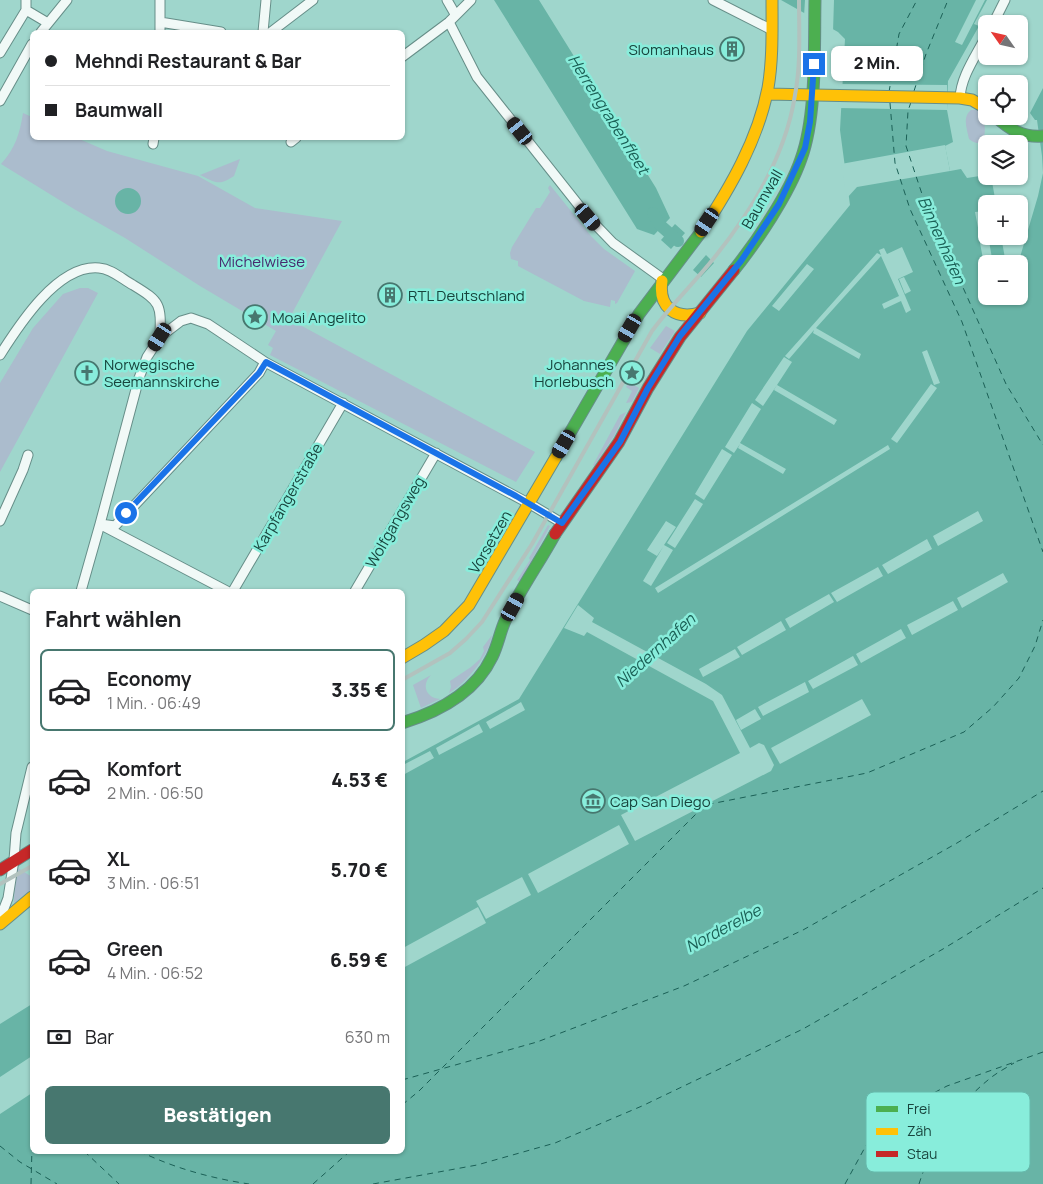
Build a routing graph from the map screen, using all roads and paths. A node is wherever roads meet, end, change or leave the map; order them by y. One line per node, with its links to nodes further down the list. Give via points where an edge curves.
1 (26, 0): 12 (street)
2 (67, 0): 15 (street)
3 (160, 0): 16 (street)
4 (266, 0): 20 (street)
5 (312, 0): 21 (street)
6 (446, 0): 14 (street)
7 (470, 0): 14 (street)
8 (713, 0): 22 (street)
9 (815, 0): 28 (main road, Baumwall)
10 (1005, 0): 13 (street)
11 (772, 4): 22 (main road)
12 (26, 10): 15 (street); 25 (street)
13 (998, 15)
14 (452, 18): 26 (street); 34 (street, via 477,77 588,217 613,243)
15 (48, 22): 17 (street)
16 (160, 22): 18 (street); 19 (street)
17 (42, 30)
18 (160, 30)
19 (209, 30)
20 (263, 30)
21 (274, 30)
22 (772, 30): 27 (main road)
23 (30, 48): 30 (street)
24 (978, 52): 29 (street, via 964,79)
25 (0, 53)
26 (405, 55)
27 (767, 94): 28 (main road); 34 (main road, Vorsetzen, via 756,128 714,210)
28 (812, 96): 29 (main road); 35 (main road, Baumwall, via 801,160 779,204 741,261)
29 (960, 98): 31 (main road)
30 (0, 101)
31 (978, 103)
32 (1005, 125): 33 (main road, via 1017,132)
33 (1041, 136)
34 (663, 279): 35 (main road, via 661,295 668,310 682,316); 42 (main road, Vorsetzen, via 630,328)
35 (700, 313): 44 (main road, Baumwall, via 669,354 620,442)
36 (160, 337): 37 (street, via 161,311 154,299 110,271 99,268 81,270 53,288 33,307); 38 (street, via 181,321 191,318 208,324); 45 (street, via 139,378)
37 (0, 355)
38 (266, 362): 39 (street); 45 (street, via 115,526)
39 (343, 403): 40 (street); 48 (street, Karpfangerstraße)
40 (436, 453): 42 (street); 49 (street, Wolfgangsweg)
41 (28, 455): 43 (street)
42 (530, 504): 44 (street); 52 (main road, Vorsetzen, via 468,607 441,634)
43 (0, 521)
44 (562, 523): 53 (main road, via 509,614 482,673 453,701)
45 (100, 524): 46 (street); 47 (street)
46 (82, 589)
47 (223, 589)
48 (234, 589)
49 (356, 589)
50 (0, 596): 51 (street)
51 (30, 609)
52 (405, 656)
53 (405, 722)
54 (30, 775): 56 (street, via 16,833)
55 (30, 851): 56 (main road)
56 (14, 860): 57 (main road); 59 (street, via 8,898)
57 (0, 870)
58 (30, 899): 60 (main road)
59 (0, 920)
60 (0, 924)

